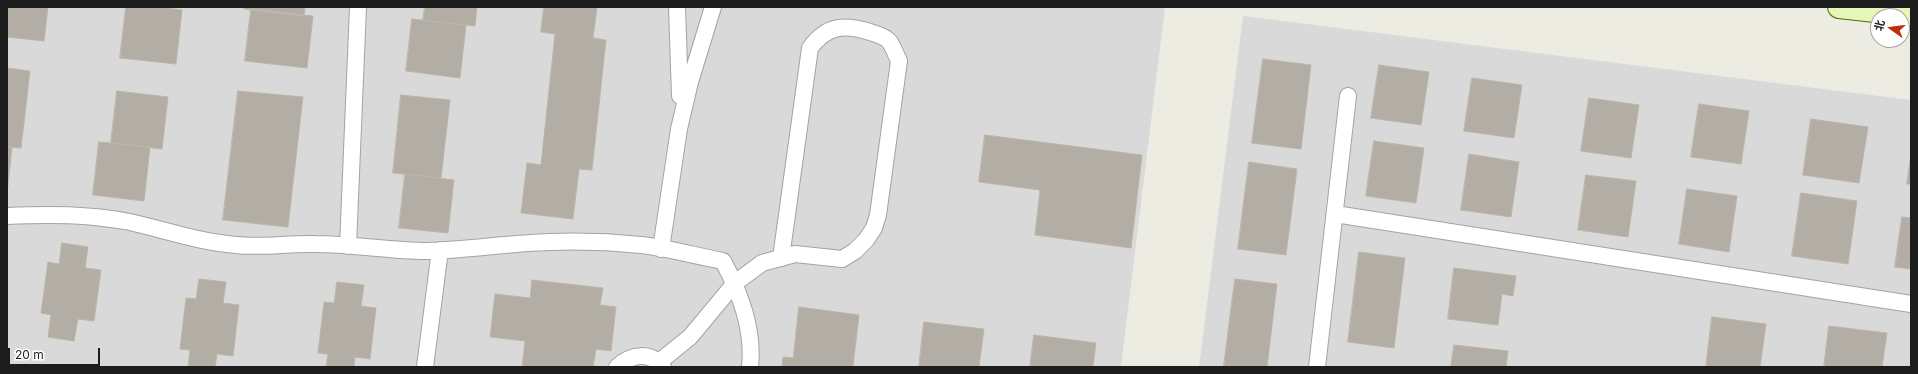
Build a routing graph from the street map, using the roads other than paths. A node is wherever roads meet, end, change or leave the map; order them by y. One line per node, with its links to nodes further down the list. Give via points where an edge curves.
1 (358, 7): 10 (lane)
2 (677, 7): 7 (lane)
3 (713, 7): 7 (lane, via 690,82)
4 (1839, 7): 5 (main road)
5 (1911, 15)
6 (1348, 96): 8 (lane)
7 (679, 129): 11 (lane)
8 (1334, 214): 15 (lane); 20 (lane)
9 (7, 216): 10 (lane, via 58,213 94,216 130,222 200,240 236,245)
10 (348, 246): 12 (lane, via 400,251)
11 (662, 249): 12 (lane, via 642,245 550,242); 14 (lane, via 722,261)
12 (440, 250): 17 (lane)
13 (782, 258): 13 (lane, via 810,48 824,33 839,28 855,28 878,35 889,41 899,61 878,215 874,228 856,251 842,259 795,254); 14 (lane, via 762,263)
14 (735, 283): 16 (lane, via 690,337); 19 (lane, via 744,307 749,336)
15 (1911, 304)
16 (661, 364): 18 (lane, via 647,356 639,356 624,360)
17 (425, 367)
18 (617, 367)
19 (750, 367)
20 (1317, 367)

